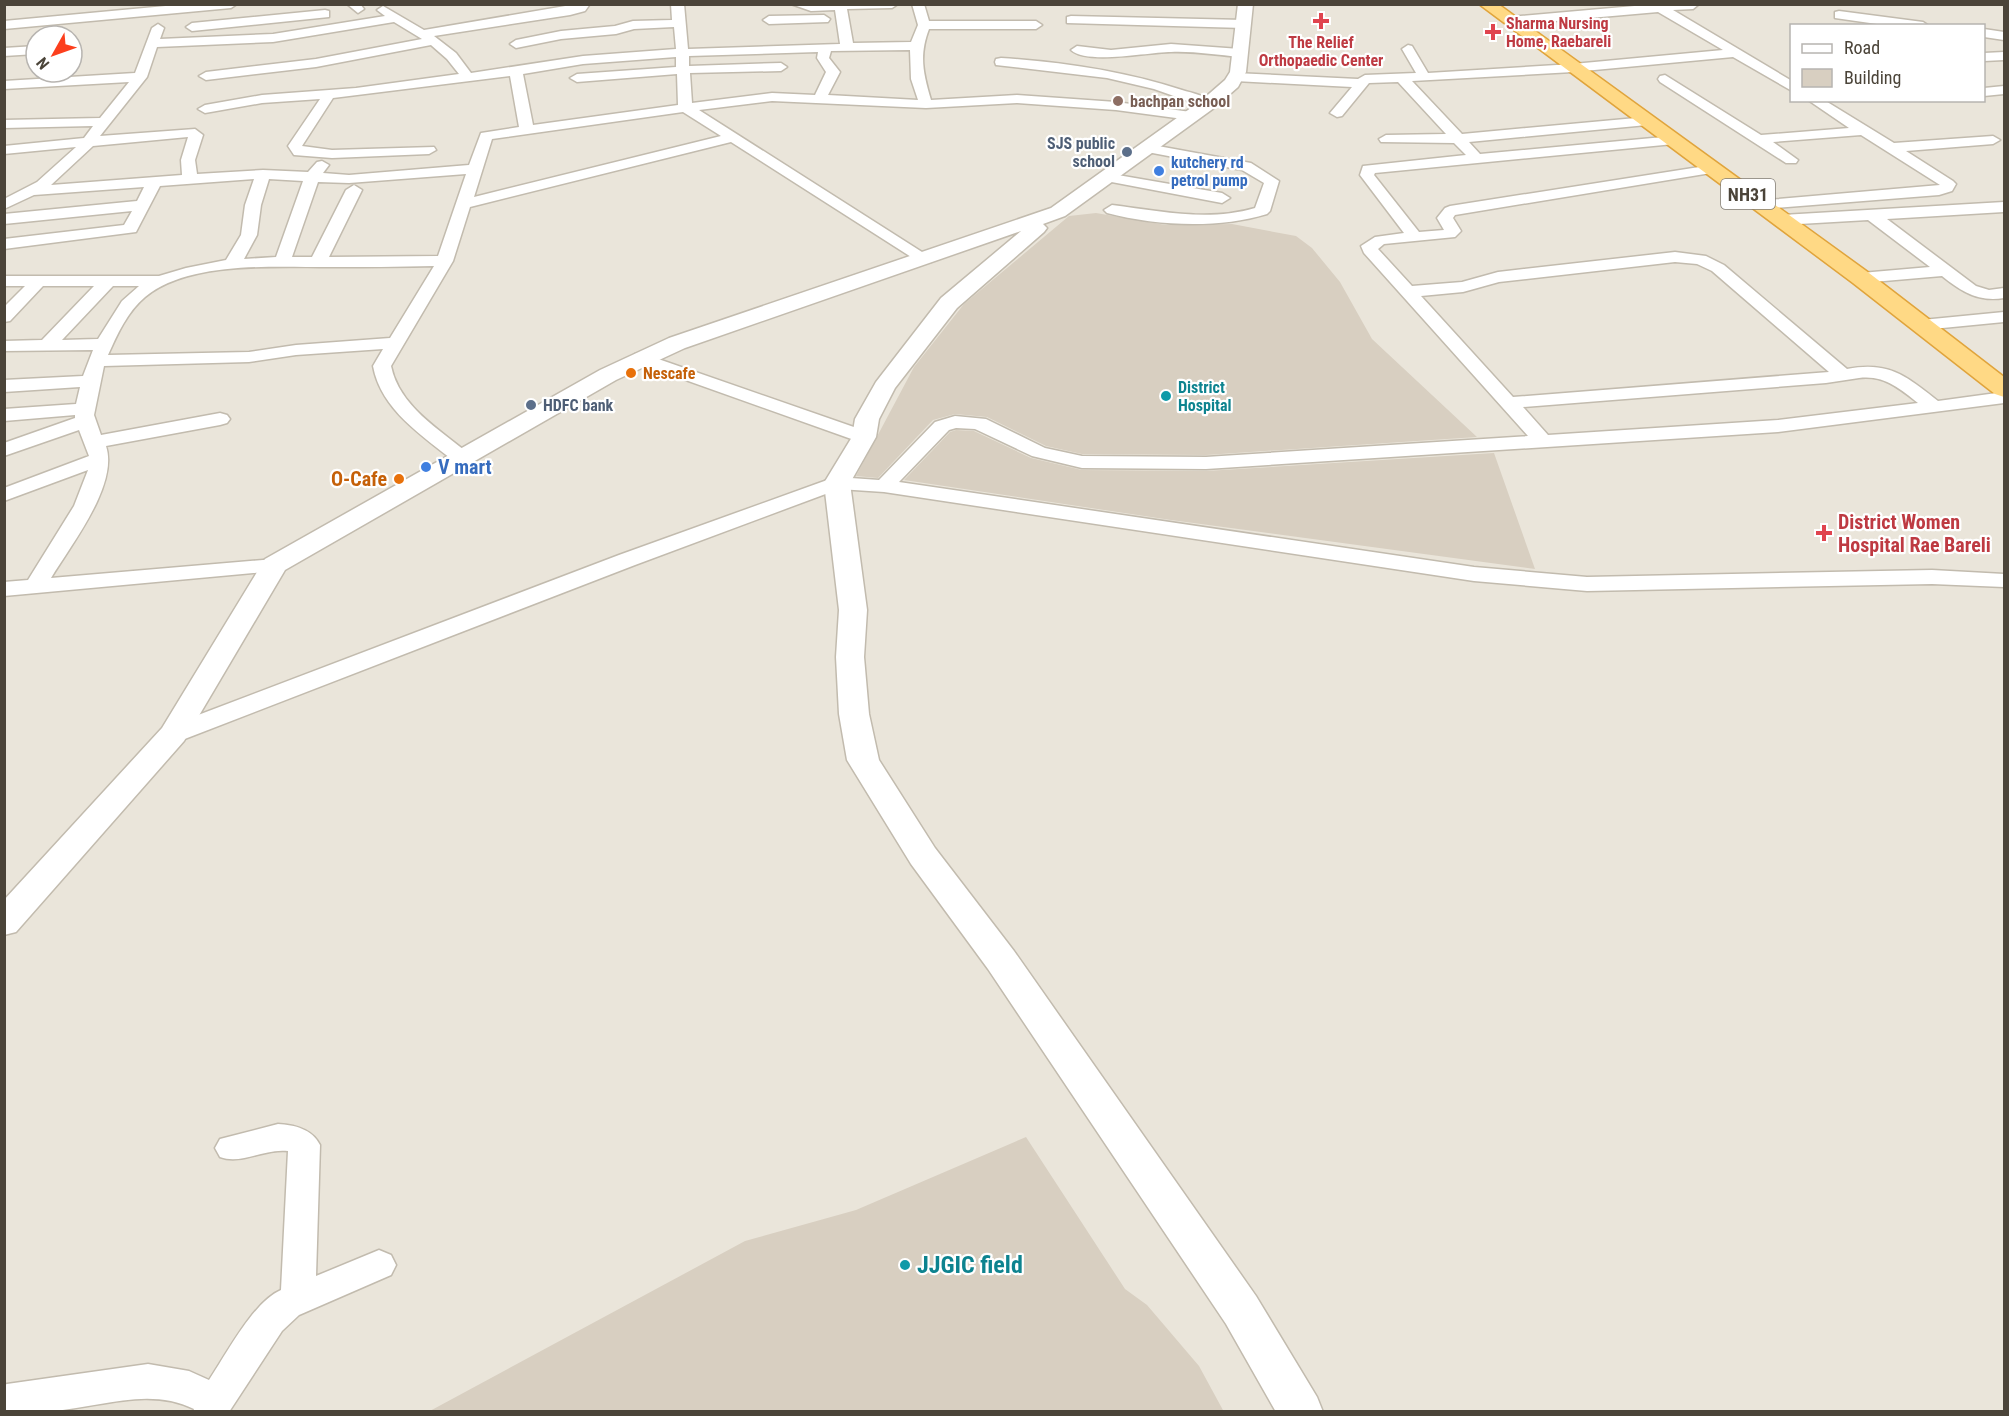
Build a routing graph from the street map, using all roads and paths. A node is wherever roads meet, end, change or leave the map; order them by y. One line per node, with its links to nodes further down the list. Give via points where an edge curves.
1 (75, 4): 17 (street)
2 (231, 4): 12 (street)
3 (584, 4): 29 (street, via 570,11)
4 (678, 4): 31 (street)
5 (797, 4): 15 (street)
6 (892, 4): 15 (street)
7 (918, 4): 24 (street)
8 (1487, 4): 20 (highway, NH31)
9 (380, 5): 11 (street); 18 (street)
10 (1693, 5): 13 (street)
11 (355, 7): 27 (street, via 282,19)
12 (167, 8): 17 (street); 27 (street)
13 (1661, 8): 20 (street); 43 (street)
14 (1245, 14): 19 (street); 42 (street)
15 (843, 15): 25 (street); 37 (street)
16 (1839, 15): 21 (street)
17 (68, 18): 22 (street); 23 (street)
18 (396, 18): 29 (street); 33 (street, via 273,38)
19 (1071, 20)
20 (1509, 21): 48 (highway, NH31)
21 (1884, 23)
22 (65, 24)
23 (4, 25)
24 (924, 25): 26 (street); 35 (street)
25 (769, 26)
26 (1036, 26)
27 (168, 28): 33 (street)
28 (1985, 33): 30 (street)
29 (420, 34): 32 (street)
30 (2004, 36)
31 (684, 38): 34 (street, via 633,25); 36 (street); 49 (street); 50 (street)
32 (433, 41): 51 (street, via 316,63); 53 (street)
33 (153, 43): 55 (street)
34 (516, 44)
35 (916, 46): 37 (street); 67 (street, via 918,79)
36 (825, 47): 37 (street); 65 (street, via 823,58 834,72)
37 (847, 47)
38 (1408, 49): 52 (street)
39 (1077, 50): 42 (street, via 1111,54 1171,48)
40 (24, 51): 41 (street)
41 (4, 52)
42 (1240, 53): 54 (street)
43 (1737, 53): 48 (street); 61 (street)
44 (2004, 56): 45 (street)
45 (1985, 57)
46 (1001, 62): 70 (street, via 1115,76 1169,90)
47 (781, 67): 49 (street)
48 (1573, 68): 52 (street); 72 (highway, NH31)
49 (683, 70): 56 (street); 68 (street)
50 (516, 71): 53 (street); 75 (street)
51 (206, 76)
52 (1424, 76): 57 (street)
53 (467, 77): 64 (street)
54 (1235, 77): 59 (street); 70 (street)
55 (140, 78): 60 (street); 73 (street)
56 (577, 78)
57 (1402, 78): 59 (street, via 1371,77); 79 (street)
58 (1665, 79): 80 (street)
59 (1360, 83): 71 (street)
60 (4, 85)
61 (1790, 86)
62 (2004, 90): 63 (street)
63 (1985, 92)
64 (328, 94): 69 (street, via 262,99); 89 (street, via 295,146 299,152)
65 (820, 98): 67 (street); 68 (street, via 772,97)
66 (1817, 102): 76 (street)
67 (926, 104): 70 (street, via 1028,99)
68 (685, 108): 75 (street); 77 (street)
69 (205, 109)
70 (1200, 110): 84 (street)
71 (1337, 113)
72 (1647, 121): 79 (street); 81 (highway, NH31)
73 (103, 122): 74 (street); 88 (street)
74 (4, 124)
75 (527, 131): 92 (street, via 486,136)
76 (1863, 131): 80 (street); 85 (street)
77 (732, 136): 103 (street, via 725,141); 115 (street)
78 (1386, 139): 79 (street)
79 (1458, 139): 90 (street)
80 (1758, 139): 91 (street)
81 (1674, 140): 90 (street); 93 (highway, NH31)
82 (1994, 140): 85 (street)
83 (192, 146): 88 (street); 88 (street, via 196,135 190,132); 97 (street, via 188,160)
84 (1147, 148): 96 (street); 111 (street, via 1246,166 1272,181 1262,211)
85 (1891, 148): 104 (street, via 1943,180 1947,188)
86 (4, 150): 88 (street)
87 (429, 150): 89 (street)
88 (96, 151): 101 (street, via 72,159)
89 (332, 154): 95 (street)
90 (1476, 158): 113 (street, via 1368,170 1367,175)
91 (1791, 160)
92 (475, 169): 95 (street, via 349,179); 103 (street)
93 (1712, 169): 104 (highway, NH31); 113 (street, via 1450,211 1445,218 1453,231)
94 (262, 174): 95 (street); 97 (street); 119 (street, via 249,236)
95 (312, 177): 117 (street)
96 (1106, 177): 102 (street); 109 (street)
97 (190, 178): 98 (street)
98 (155, 181): 101 (street); 105 (street)
99 (1226, 182): 102 (street)
100 (354, 190): 118 (street)
101 (32, 191): 107 (street)
102 (1222, 198): 111 (street)
103 (463, 204): 116 (street)
104 (1761, 204): 112 (highway, NH31)
105 (143, 205): 107 (street); 114 (street, via 132,227 124,231)
106 (2004, 207): 110 (street)
107 (5, 208)
108 (1112, 210): 111 (street)
109 (1058, 212): 115 (street); 146 (street, via 949,303 884,387 867,419)
110 (1871, 214): 112 (street); 120 (street)
111 (1218, 220)
112 (1782, 220): 121 (highway, NH31)
113 (1415, 237): 126 (street, via 1380,240 1369,246)
114 (4, 244)
115 (925, 259): 135 (street)
116 (445, 261): 118 (street); 131 (street)
117 (282, 262): 118 (street); 119 (street)
118 (318, 262)
119 (233, 263): 125 (street)
120 (1945, 271): 121 (street); 127 (street, via 1978,294)
121 (1861, 278): 130 (highway, NH31)
122 (4, 281): 123 (street)
123 (39, 281): 124 (street); 128 (street)
124 (108, 281): 125 (street); 132 (street)
125 (163, 281): 134 (street, via 137,296 113,326)
126 (1406, 292): 136 (street, via 1675,257 1700,259 1718,268); 141 (street)
127 (2004, 293)
128 (4, 317)
129 (2004, 317): 130 (street)
130 (1922, 325): 139 (highway, NH31)
131 (396, 343): 134 (street, via 249,357); 150 (street, via 382,366 386,386 400,404)
132 (47, 345): 133 (street); 134 (street)
133 (4, 346)
134 (101, 353): 137 (street)
135 (641, 358): 146 (street); 150 (street)
136 (1844, 376): 141 (street); 142 (street, via 1887,374)
137 (91, 381): 138 (street); 144 (street)
138 (4, 386)
139 (2004, 389)
140 (2004, 398): 142 (street)
141 (1508, 403): 147 (street)
142 (1935, 407): 147 (street, via 1778,426)
143 (4, 415): 144 (street)
144 (86, 415): 148 (street); 149 (street)
145 (220, 419): 149 (street)
146 (864, 437): 151 (street)
147 (1544, 442): 152 (street, via 1245,462 1082,462 1039,452 979,423 955,422 942,426)
148 (4, 450)
149 (98, 450): 153 (street); 156 (street, via 95,484)
150 (462, 458): 154 (street)
151 (837, 483): 152 (street); 158 (street); 165 (street, via 853,610 850,657 854,714 863,759 923,856 1001,960 1241,1310)
152 (884, 486): 155 (street, via 1474,574 1587,584 1932,577)
153 (4, 495)
154 (274, 565): 156 (street); 158 (street)
155 (2004, 581)
156 (35, 586): 157 (street)
157 (4, 589)
158 (172, 734): 159 (street)
159 (4, 923)
160 (231, 1148): 162 (street, via 283,1136 297,1138 304,1145)
161 (379, 1265): 162 (street)
162 (298, 1298): 164 (street, via 270,1320)
163 (8, 1401): 164 (street, via 148,1381 189,1388)
164 (213, 1406)
165 (1301, 1412)

